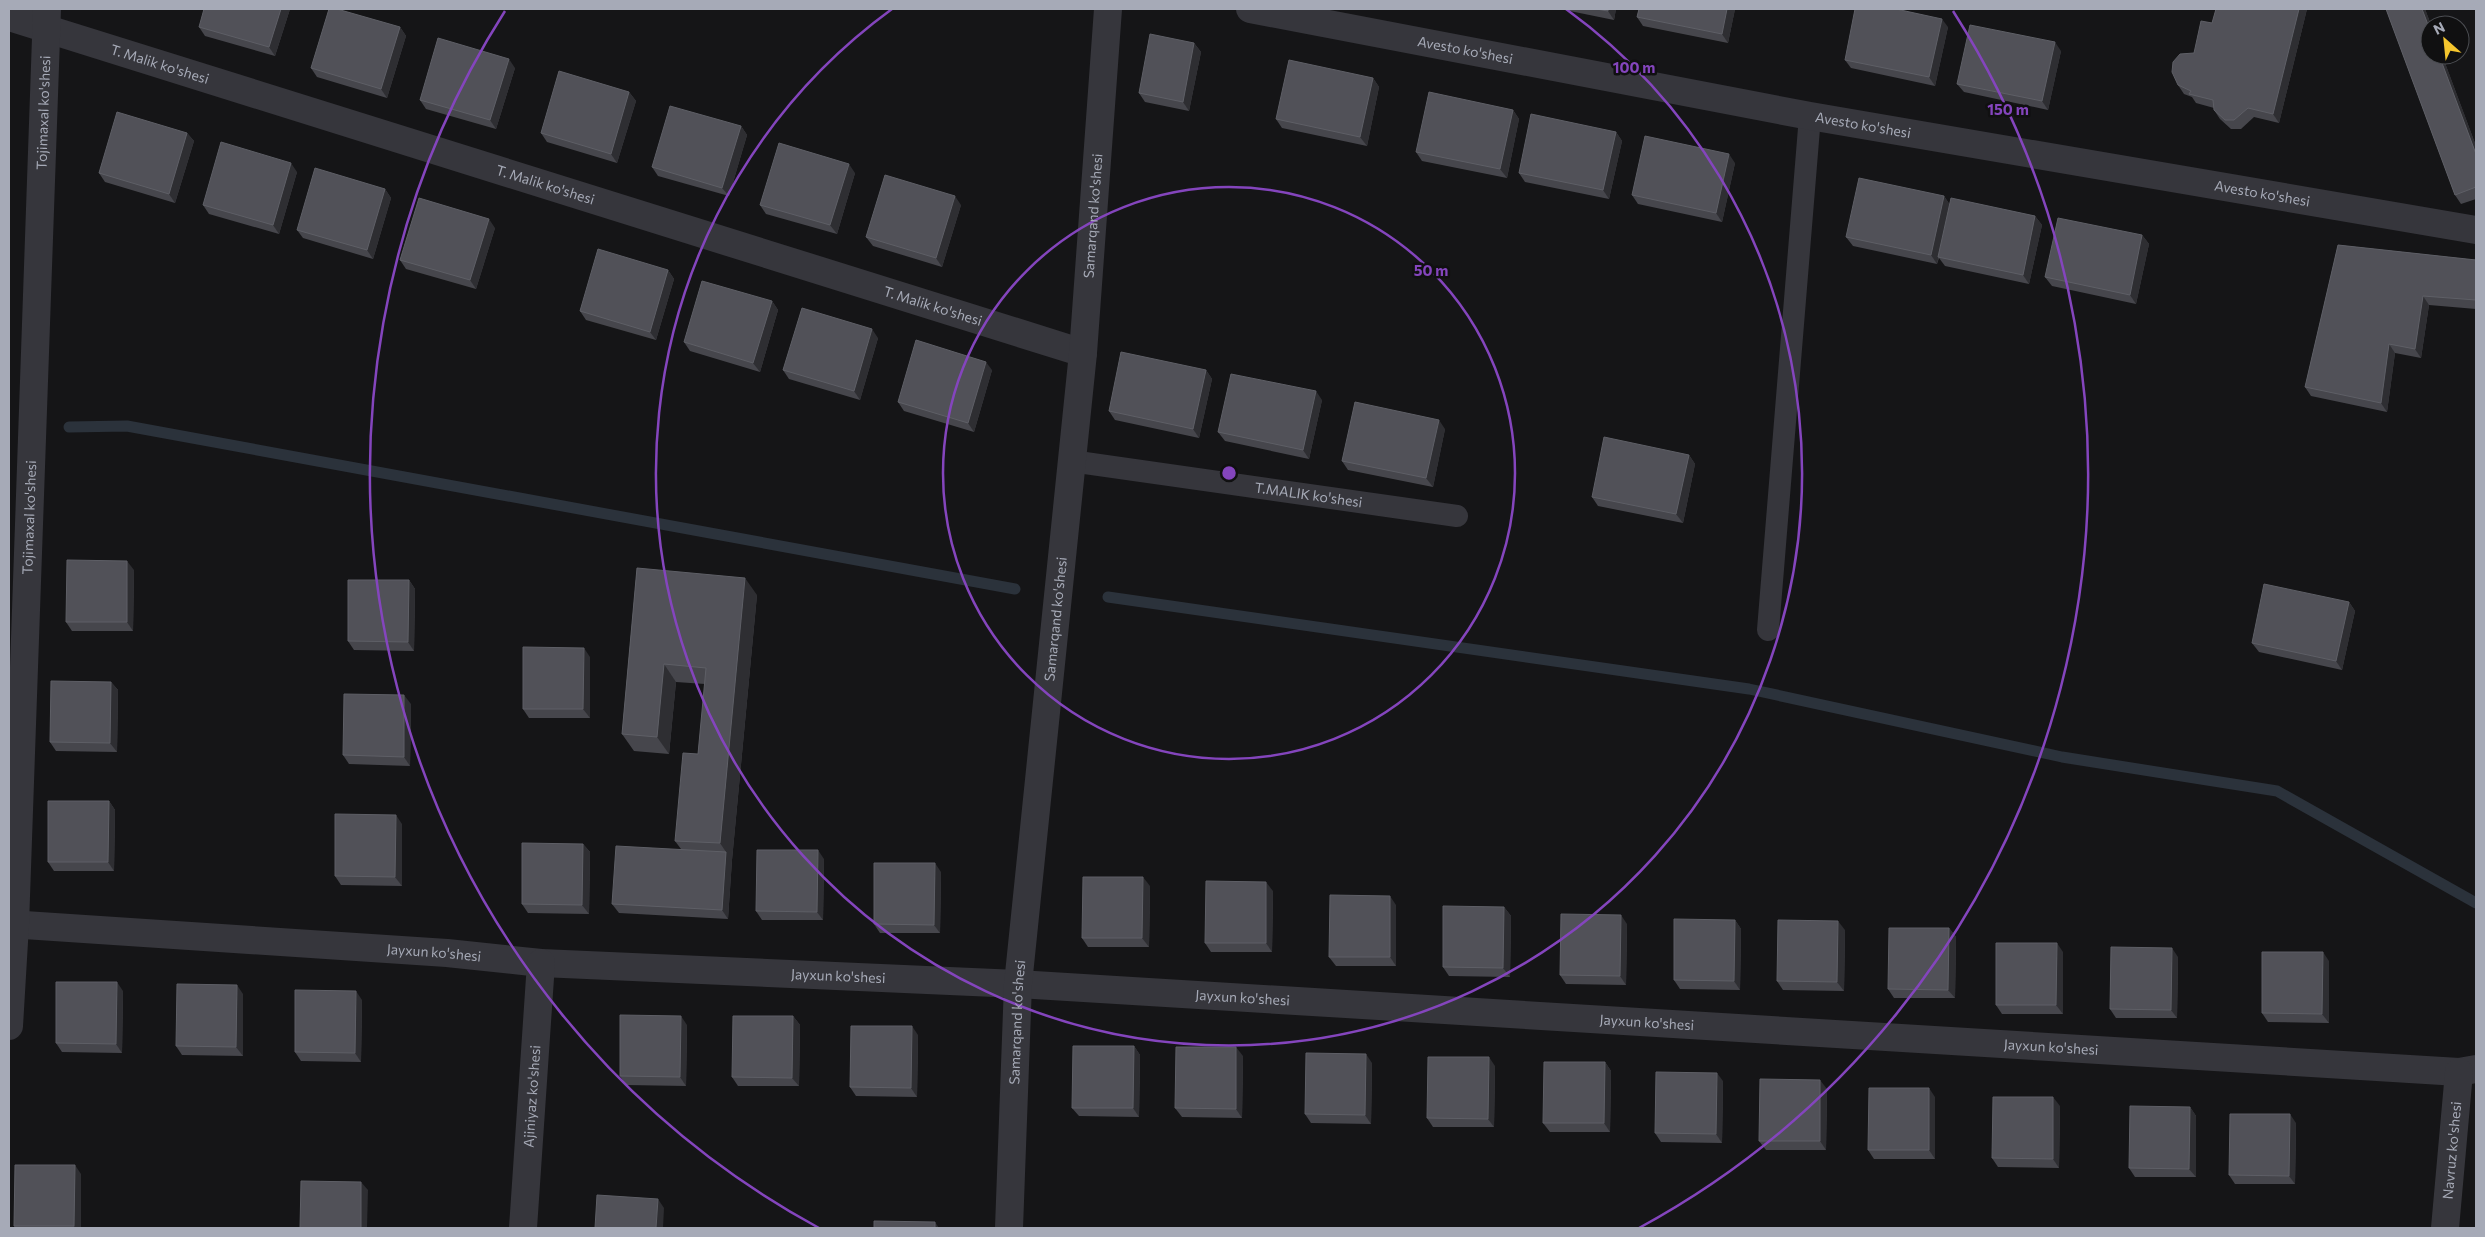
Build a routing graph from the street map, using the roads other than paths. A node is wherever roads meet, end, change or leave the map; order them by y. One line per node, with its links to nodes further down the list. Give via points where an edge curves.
1 (1108, 9): 7 (street, Samarqand ko'shesi)
2 (1250, 9): 5 (street, Avesto ko'shesi)
3 (9, 16): 4 (street, T. Malik ko'shesi)
4 (47, 19): 7 (street, T. Malik ko'shesi); 11 (street, Tojimaxal ko'shesi)
5 (1810, 116): 6 (street, Avesto ko'shesi); 10 (lane)
6 (2476, 230)
7 (1083, 353): 8 (street, Samarqand ko'shesi)
8 (1071, 461): 9 (lane, T.MALIK ko'shesi); 13 (street, Samarqand ko'shesi)
9 (1457, 516)
10 (1768, 630)
11 (12, 925): 12 (street, Jayxun ko'shesi); 14 (street, Tojimaxal ko'shesi)
12 (541, 963): 13 (street, Jayxun ko'shesi); 16 (street, Ajiniyaz ko'shesi)
13 (1018, 984): 15 (street, Jayxun ko'shesi); 17 (street, Samarqand ko'shesi)
14 (9, 1026)
15 (2468, 1071): 18 (street, Navruz ko'shesi)
16 (523, 1228)
17 (1009, 1228)
18 (2445, 1228)

